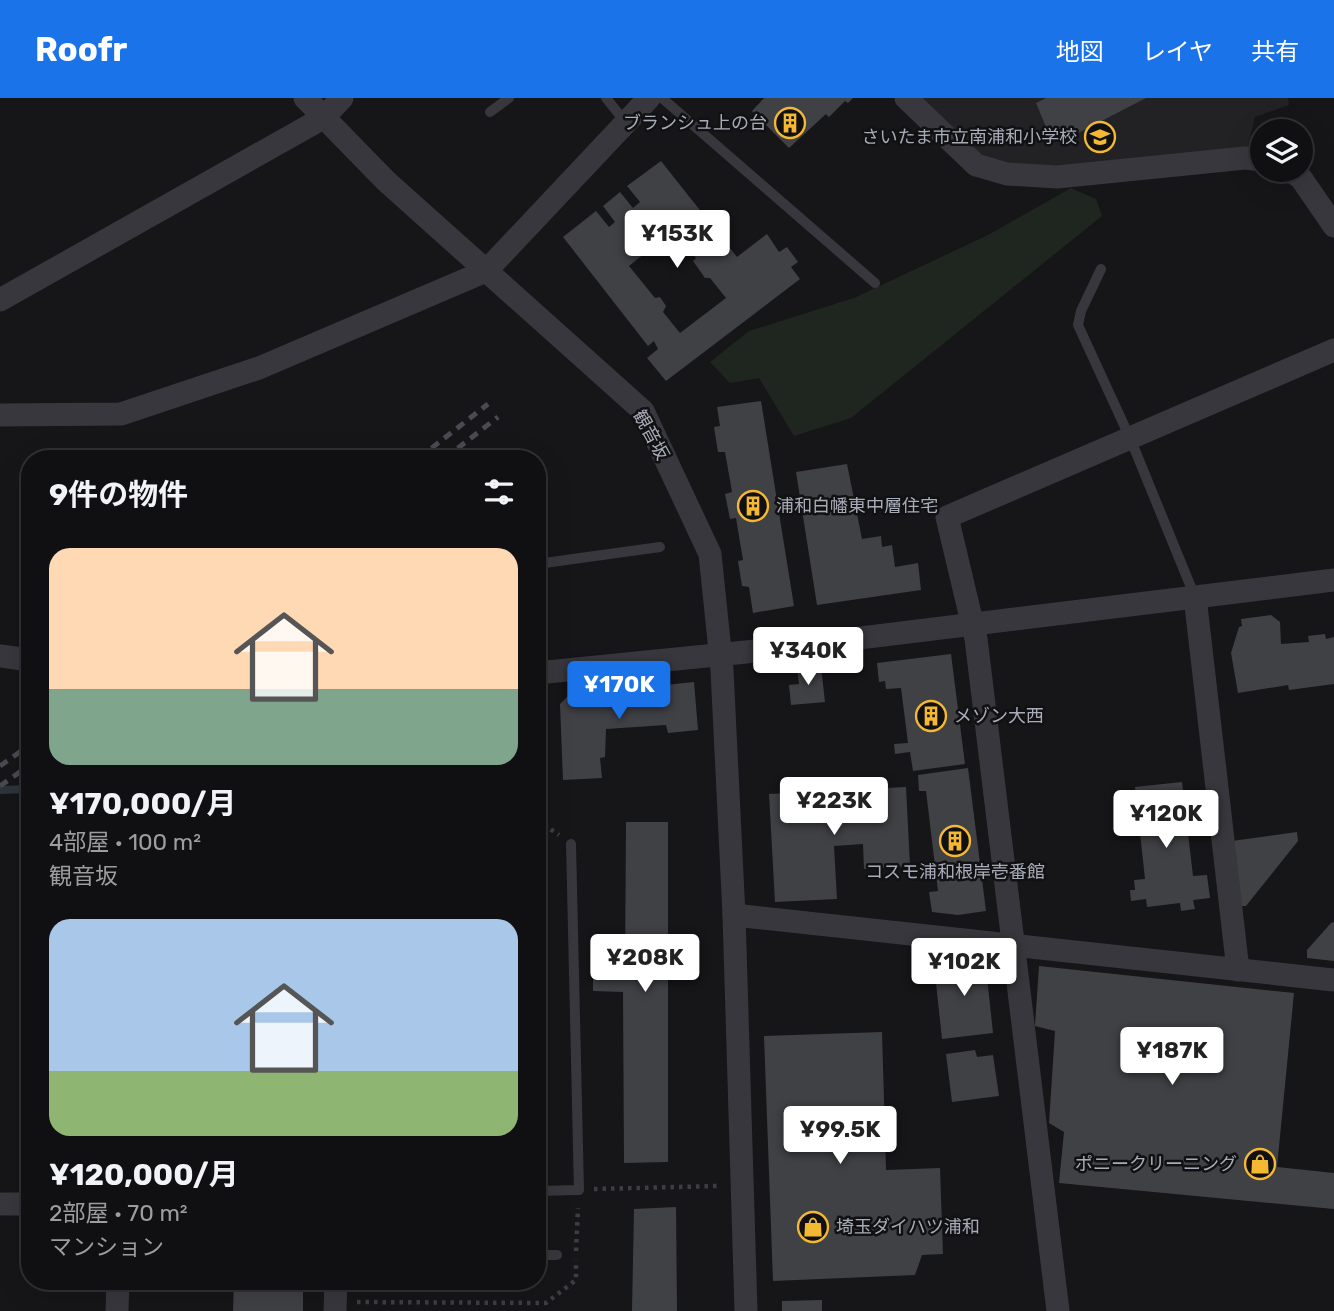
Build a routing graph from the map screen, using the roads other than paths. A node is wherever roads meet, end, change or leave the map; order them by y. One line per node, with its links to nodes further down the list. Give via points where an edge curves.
1 (305, 98): 9 (street, 観音坂)
2 (342, 98): 9 (street)
3 (509, 98): 8 (lane)
4 (606, 98): 10 (lane)
5 (649, 98): 10 (street)
6 (662, 98): 16 (lane)
7 (906, 98): 11 (street, via 976,165 1007,174 1057,177)
8 (490, 112)
9 (323, 118): 15 (street, 観音坂); 17 (street)
10 (626, 123): 15 (street)
11 (1250, 159)
12 (1304, 182): 13 (street)
13 (1334, 226)
14 (1101, 270): 20 (lane, via 1078,325)
15 (486, 271): 19 (street, via 259,368 121,414); 26 (street, 観音坂, via 643,411 710,554)
16 (875, 283)
17 (1, 294)
18 (1334, 350): 20 (street)
19 (0, 415)
20 (1130, 438): 24 (lane); 25 (street, via 947,517)
21 (660, 547): 22 (lane)
22 (546, 563)
23 (1334, 580): 24 (street)
24 (1195, 597): 25 (street); 33 (street)
25 (974, 624): 26 (street); 32 (street)
26 (720, 655): 29 (street); 31 (street, 観音坂)
27 (0, 656): 28 (street)
28 (21, 659)
29 (546, 681)
30 (571, 844): 35 (lane, via 579,1190)
31 (734, 915): 32 (street); 44 (street, 観音坂)
32 (1014, 945): 33 (street); 45 (street)
33 (1238, 970): 34 (street)
34 (1334, 980)
35 (546, 1191)
36 (0, 1204): 37 (street)
37 (21, 1204)
38 (546, 1255): 39 (lane)
39 (557, 1255)
40 (118, 1290): 43 (street)
41 (338, 1290): 42 (street)
42 (344, 1307)
43 (117, 1311)
44 (746, 1311)
45 (1058, 1311)

